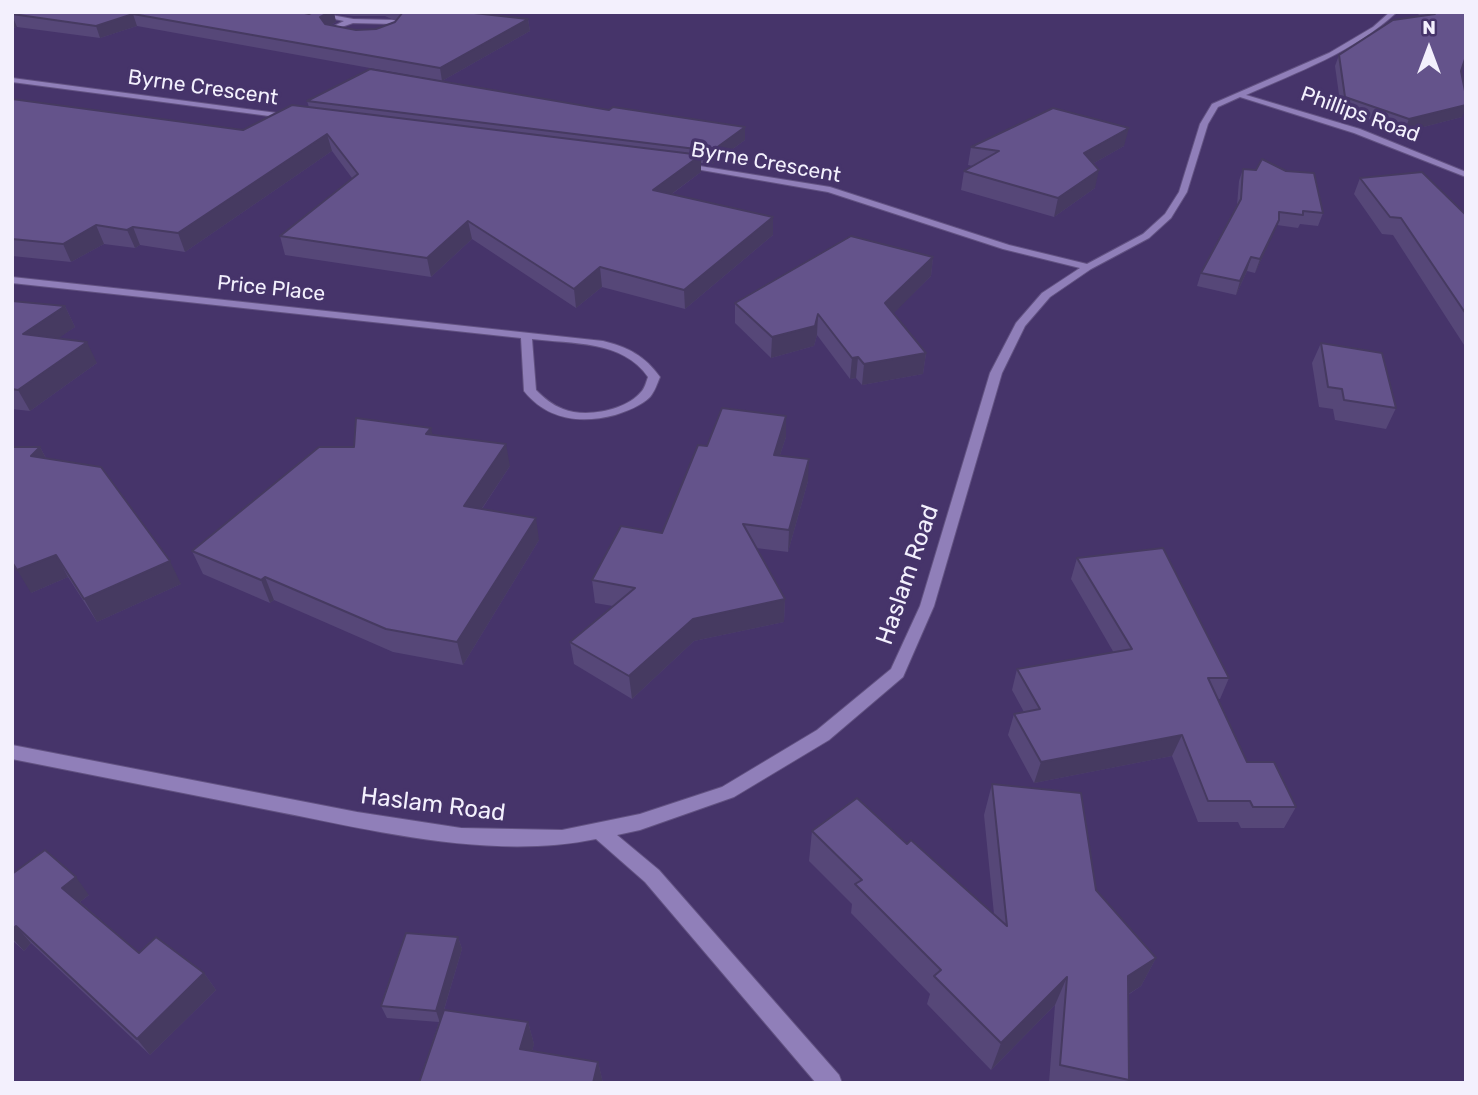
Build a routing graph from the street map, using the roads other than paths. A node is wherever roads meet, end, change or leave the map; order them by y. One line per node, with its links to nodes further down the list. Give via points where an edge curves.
1 (304, 12): 4 (street)
2 (1394, 12): 9 (street, Haslam Road, via 1366,35)
3 (294, 18): 5 (street)
4 (353, 20): 5 (street); 6 (street, via 384,19 400,25)
5 (335, 26): 7 (street, via 329,30 332,34)
6 (381, 35)
7 (349, 38)
8 (12, 80): 10 (street, Byrne Crescent)
9 (1240, 95): 12 (street, Phillips Road, via 1357,131); 13 (street, Haslam Road, via 1215,106 1168,216 1146,236)
10 (304, 119)
11 (668, 163): 13 (street, Byrne Crescent, via 831,190 1006,247)
12 (1466, 175)
13 (1088, 267): 17 (street, Haslam Road, via 1046,295 1020,325 996,373 927,606 897,673 824,735 728,792)
14 (12, 280): 15 (street, Price Place)
15 (526, 337): 15 (street, Price Place, via 603,344 629,352 645,362 654,377 646,395 624,409 563,414 530,391)
16 (12, 752): 17 (street, Haslam Road, via 461,836 562,838)
17 (600, 831): 18 (street, via 652,876)
18 (831, 1083)

